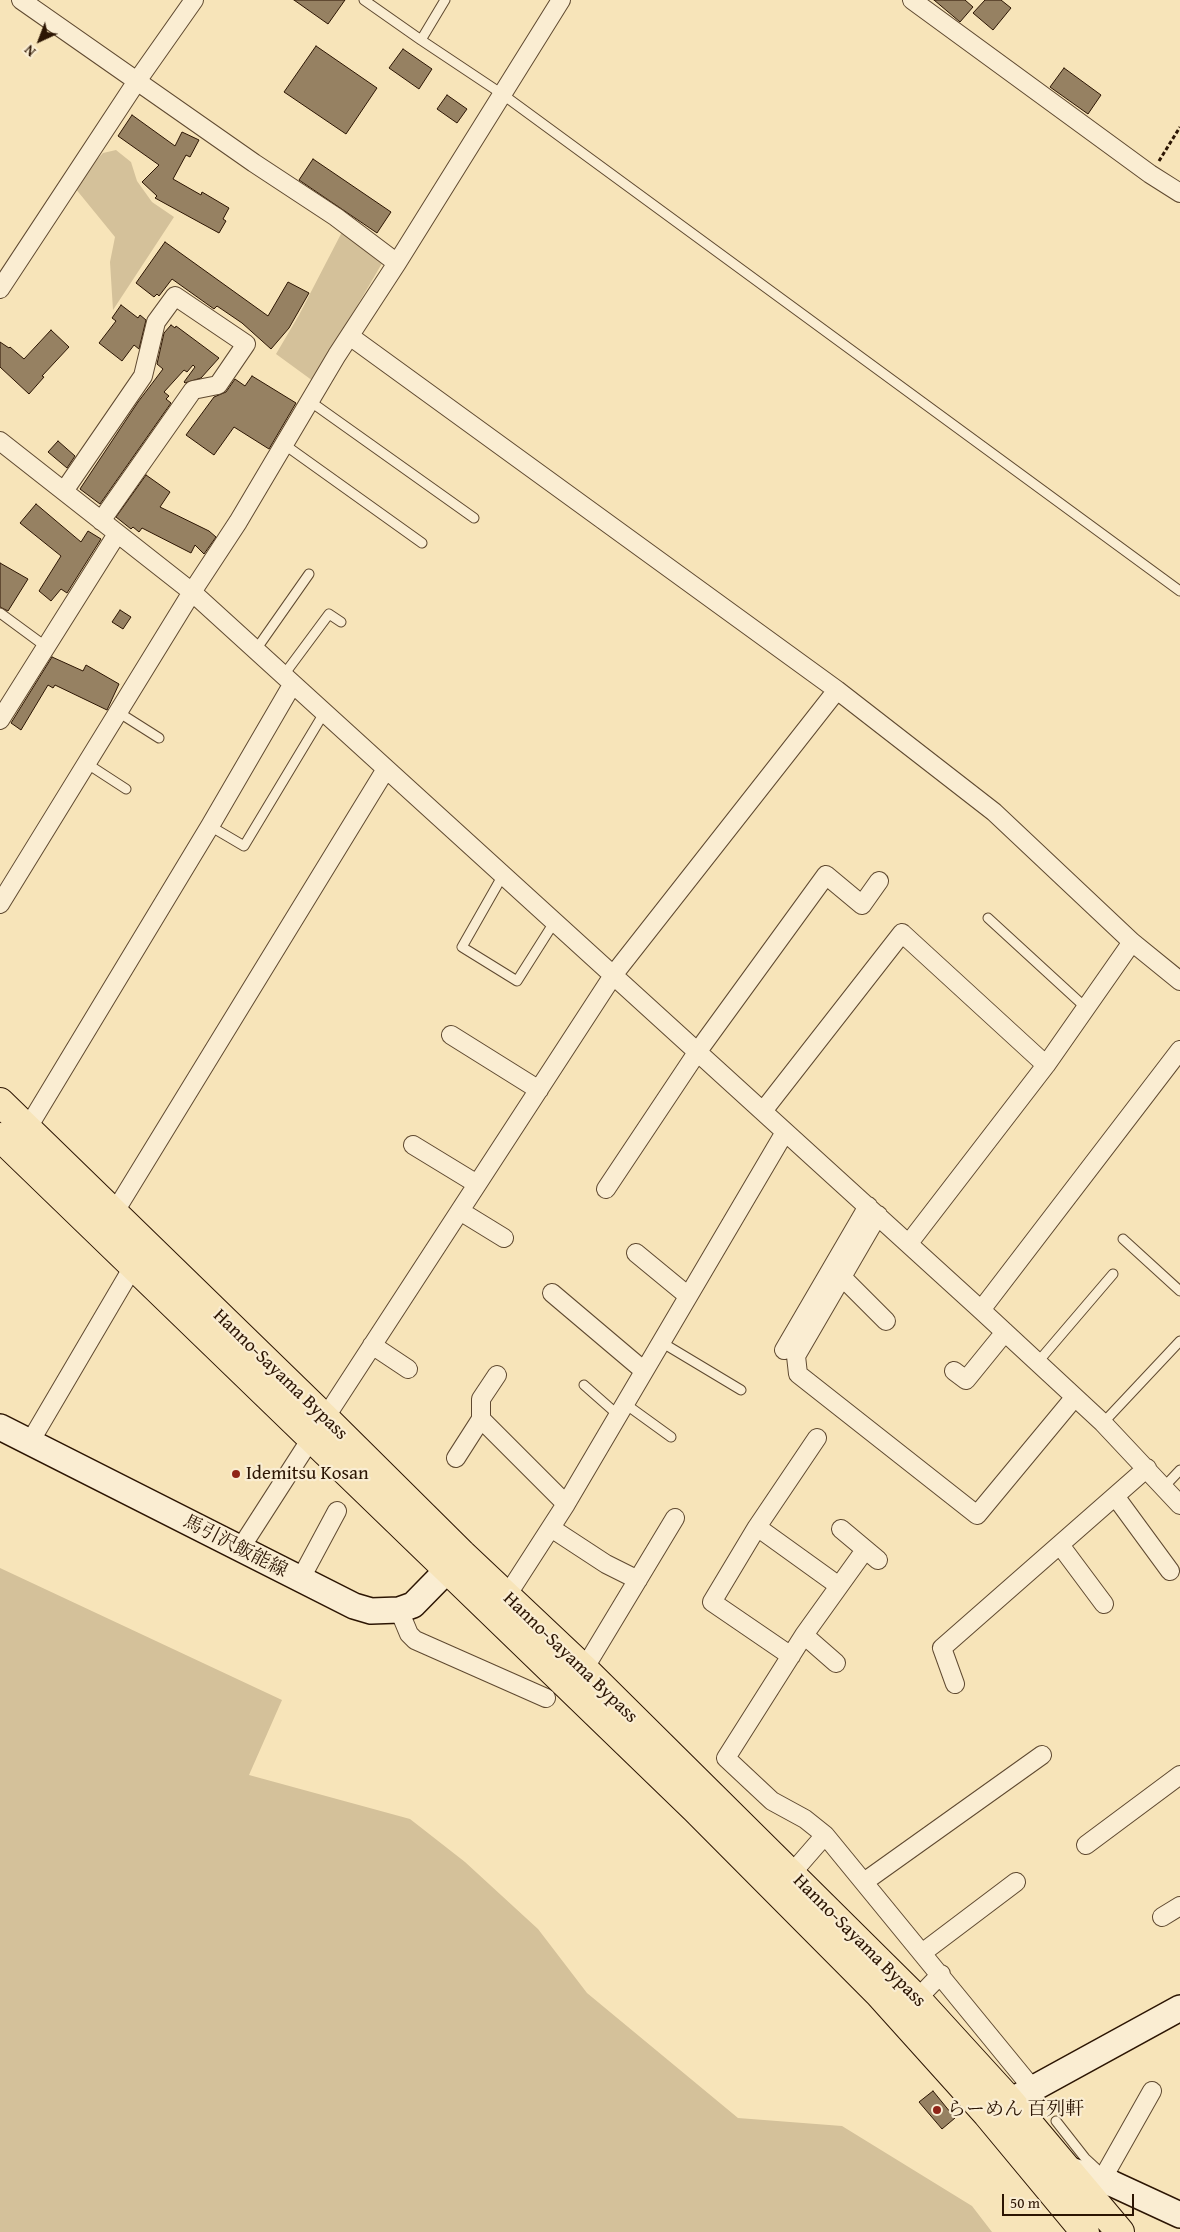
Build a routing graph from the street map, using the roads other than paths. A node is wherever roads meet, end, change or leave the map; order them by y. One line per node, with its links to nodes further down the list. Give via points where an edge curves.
1 (21, 0): 8 (street)
2 (194, 0): 8 (street)
3 (364, 0): 7 (lane)
4 (445, 0): 7 (lane)
5 (561, 0): 9 (street)
6 (912, 0): 10 (street)
7 (421, 40): 9 (lane)
8 (137, 81): 11 (street, via 336,217); 12 (street)
9 (502, 94): 11 (street); 23 (lane)
10 (1180, 193)
11 (397, 263): 13 (street)
12 (0, 289)
13 (351, 337): 14 (street); 30 (street)
14 (311, 402): 16 (street); 18 (lane)
15 (0, 441): 17 (street)
16 (285, 446): 21 (lane); 24 (street)
17 (64, 491): 19 (street); 19 (street, via 143,376 156,322 175,296 246,344 218,385 193,390)
18 (474, 518)
19 (101, 521): 20 (street)
20 (117, 534): 24 (street); 27 (street)
21 (422, 543)
22 (309, 574): 28 (lane)
23 (1180, 591)
24 (192, 592): 28 (street); 31 (street)
25 (0, 613): 27 (lane)
26 (341, 622): 29 (lane, via 329,614)
27 (45, 646): 33 (street)
28 (254, 651): 29 (street)
29 (287, 681): 32 (street); 38 (street)
30 (837, 690): 44 (street, via 994,812); 45 (street)
31 (118, 712): 34 (lane); 35 (street)
32 (324, 714): 36 (street); 38 (lane, via 244,846)
33 (0, 720)
34 (159, 738)
35 (86, 763): 37 (lane); 41 (street)
36 (386, 769): 39 (street); 63 (street)
37 (126, 789)
38 (210, 826): 55 (street)
39 (503, 876): 43 (street); 43 (lane, via 462,947 517,981)
40 (879, 880): 50 (street, via 862,905 826,875)
41 (0, 904)
42 (988, 918): 47 (lane)
43 (555, 922): 45 (street)
44 (1132, 942): 46 (street); 47 (street)
45 (614, 974): 50 (street); 52 (street)
46 (1180, 980)
47 (1085, 1008): 51 (street)
48 (451, 1035): 52 (street)
49 (1180, 1050): 74 (street)
50 (698, 1051): 54 (street); 60 (street)
51 (1046, 1065): 54 (street, via 902,933); 66 (street)
52 (539, 1090): 59 (street)
53 (0, 1102): 55 (highway, Hanno-Sayama Bypass)
54 (763, 1111): 56 (street)
55 (27, 1129): 63 (highway, Hanno-Sayama Bypass)
56 (785, 1132): 62 (street); 73 (street)
57 (0, 1136): 68 (highway, Hanno-Sayama Bypass)
58 (413, 1146): 59 (street)
59 (478, 1184): 61 (street)
60 (606, 1189)
61 (460, 1211): 64 (street); 79 (street)
62 (873, 1211): 66 (street); 70 (street); 80 (street)
63 (114, 1214): 93 (highway, Hanno-Sayama Bypass)
64 (504, 1238)
65 (1123, 1239): 71 (lane)
66 (909, 1243): 74 (street)
67 (636, 1253): 73 (street)
68 (134, 1265): 93 (highway, Hanno-Sayama Bypass); 96 (street)
69 (1113, 1274): 81 (lane)
70 (842, 1277): 75 (street); 88 (street, via 796,1356 798,1374 977,1515)
71 (1180, 1292)
72 (552, 1293): 83 (street)
73 (687, 1295): 78 (street)
74 (981, 1310): 76 (street)
75 (886, 1321)
76 (1005, 1332): 81 (street); 84 (street, via 966,1380)
77 (1180, 1341): 91 (lane)
78 (662, 1342): 83 (street); 87 (lane)
79 (372, 1345): 82 (street); 93 (street)
80 (784, 1350)
81 (1037, 1363): 88 (street)
82 (408, 1369)
83 (644, 1370): 89 (street)
84 (954, 1371)
85 (496, 1375): 90 (street, via 481,1400)
86 (584, 1385): 89 (lane)
87 (741, 1390)
88 (1074, 1398): 91 (street)
89 (621, 1409): 94 (lane); 102 (street)
90 (481, 1419): 97 (street); 102 (street)
91 (1103, 1423): 98 (street)
92 (0, 1427): 96 (main road, 馬引沢飯能線)
93 (319, 1428): 110 (street); 111 (highway, Hanno-Sayama Bypass)
94 (671, 1438)
95 (817, 1438): 106 (street)
96 (30, 1442): 110 (main road, 馬引沢飯能線)
97 (456, 1458)
98 (1147, 1468): 100 (street); 101 (street)
99 (1180, 1470): 100 (lane)
100 (1164, 1486): 103 (street)
101 (1115, 1496): 109 (street); 112 (street)
102 (566, 1504): 107 (street)
103 (1180, 1505)
104 (337, 1511): 113 (street)
105 (675, 1518): 114 (street)
106 (758, 1527): 115 (street); 120 (street, via 712,1602)
107 (551, 1528): 114 (street, via 606,1564); 116 (street)
108 (842, 1529): 115 (street, via 872,1555)
109 (1060, 1545): 117 (street); 123 (street, via 942,1648)
110 (240, 1548): 113 (main road, 馬引沢飯能線)
111 (455, 1563): 116 (highway, Hanno-Sayama Bypass); 118 (main road, 馬引沢飯能線, via 413,1605); 140 (highway, Hanno-Sayama Bypass, via 879,1994)
112 (1170, 1572)
113 (300, 1580): 118 (main road, 馬引沢飯能線, via 354,1606 372,1611)
114 (638, 1580): 122 (street)
115 (838, 1586): 119 (street)
116 (506, 1596): 122 (highway, Hanno-Sayama Bypass)
117 (1104, 1604)
118 (399, 1610): 124 (street, via 415,1640)
119 (804, 1636): 120 (street); 121 (street)
120 (791, 1656): 127 (street, via 726,1758 772,1801 805,1819)
121 (836, 1663)
122 (584, 1669): 129 (highway, Hanno-Sayama Bypass)
123 (955, 1684)
124 (546, 1698)
125 (1042, 1755): 130 (street)
126 (1180, 1775): 128 (street)
127 (825, 1835): 129 (street); 130 (street)
128 (1086, 1845)
129 (792, 1874): 136 (highway, Hanno-Sayama Bypass)
130 (864, 1882): 134 (street)
131 (1016, 1882): 134 (street)
132 (1180, 1906): 133 (street)
133 (1162, 1917)
134 (922, 1952): 135 (street)
135 (941, 1974): 136 (street); 139 (street)
136 (917, 1998): 139 (highway, Hanno-Sayama Bypass)
137 (1180, 2008): 139 (main road)
138 (1152, 2091): 143 (street)
139 (1021, 2095): 140 (main road); 142 (highway, Hanno-Sayama Bypass)
140 (987, 2114): 145 (highway, Hanno-Sayama Bypass)
141 (1056, 2121): 143 (lane, via 1084,2158)
142 (1064, 2168): 143 (main road); 146 (highway, Hanno-Sayama Bypass)
143 (1109, 2180): 144 (main road)
144 (1178, 2212)
145 (1086, 2232)
146 (1120, 2232)

